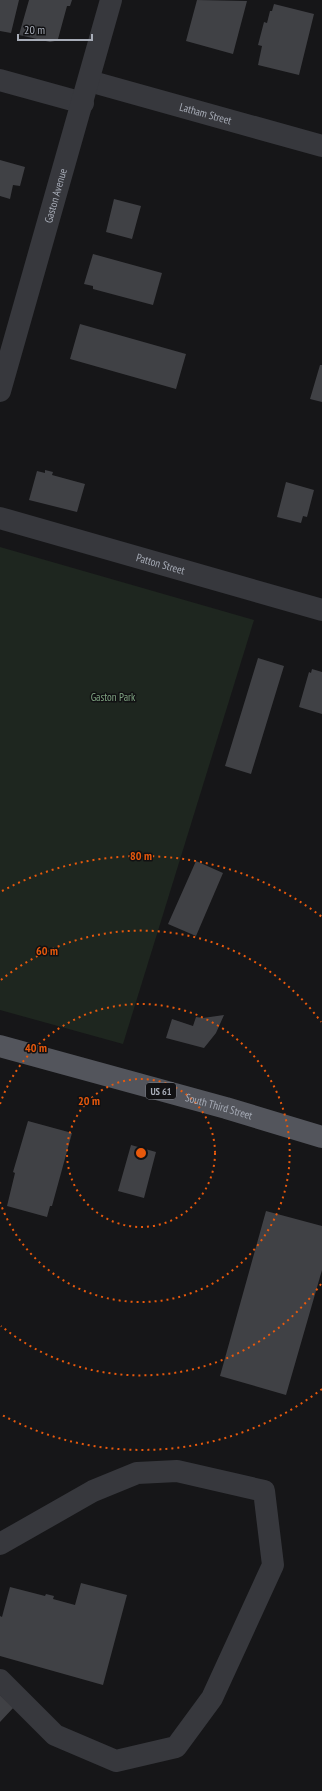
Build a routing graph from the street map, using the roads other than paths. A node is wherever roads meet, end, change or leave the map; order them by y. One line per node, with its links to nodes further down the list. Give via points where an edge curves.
1 (111, 0): 3 (street, Gaston Avenue)
2 (0, 80): 4 (street)
3 (89, 81): 4 (street, Gaston Avenue); 5 (street, Latham Street)
4 (83, 103): 6 (street, Gaston Avenue)
5 (322, 146)
6 (0, 391)
7 (0, 518): 8 (street, Patton Street)
8 (322, 610)
9 (0, 1046): 10 (main road, South Third Street / US 61)
10 (322, 1137)
11 (0, 1544): 12 (street, via 93,1491 137,1473 177,1471 264,1492 273,1564 212,1698 176,1747 116,1762 55,1735)
12 (0, 1680)

